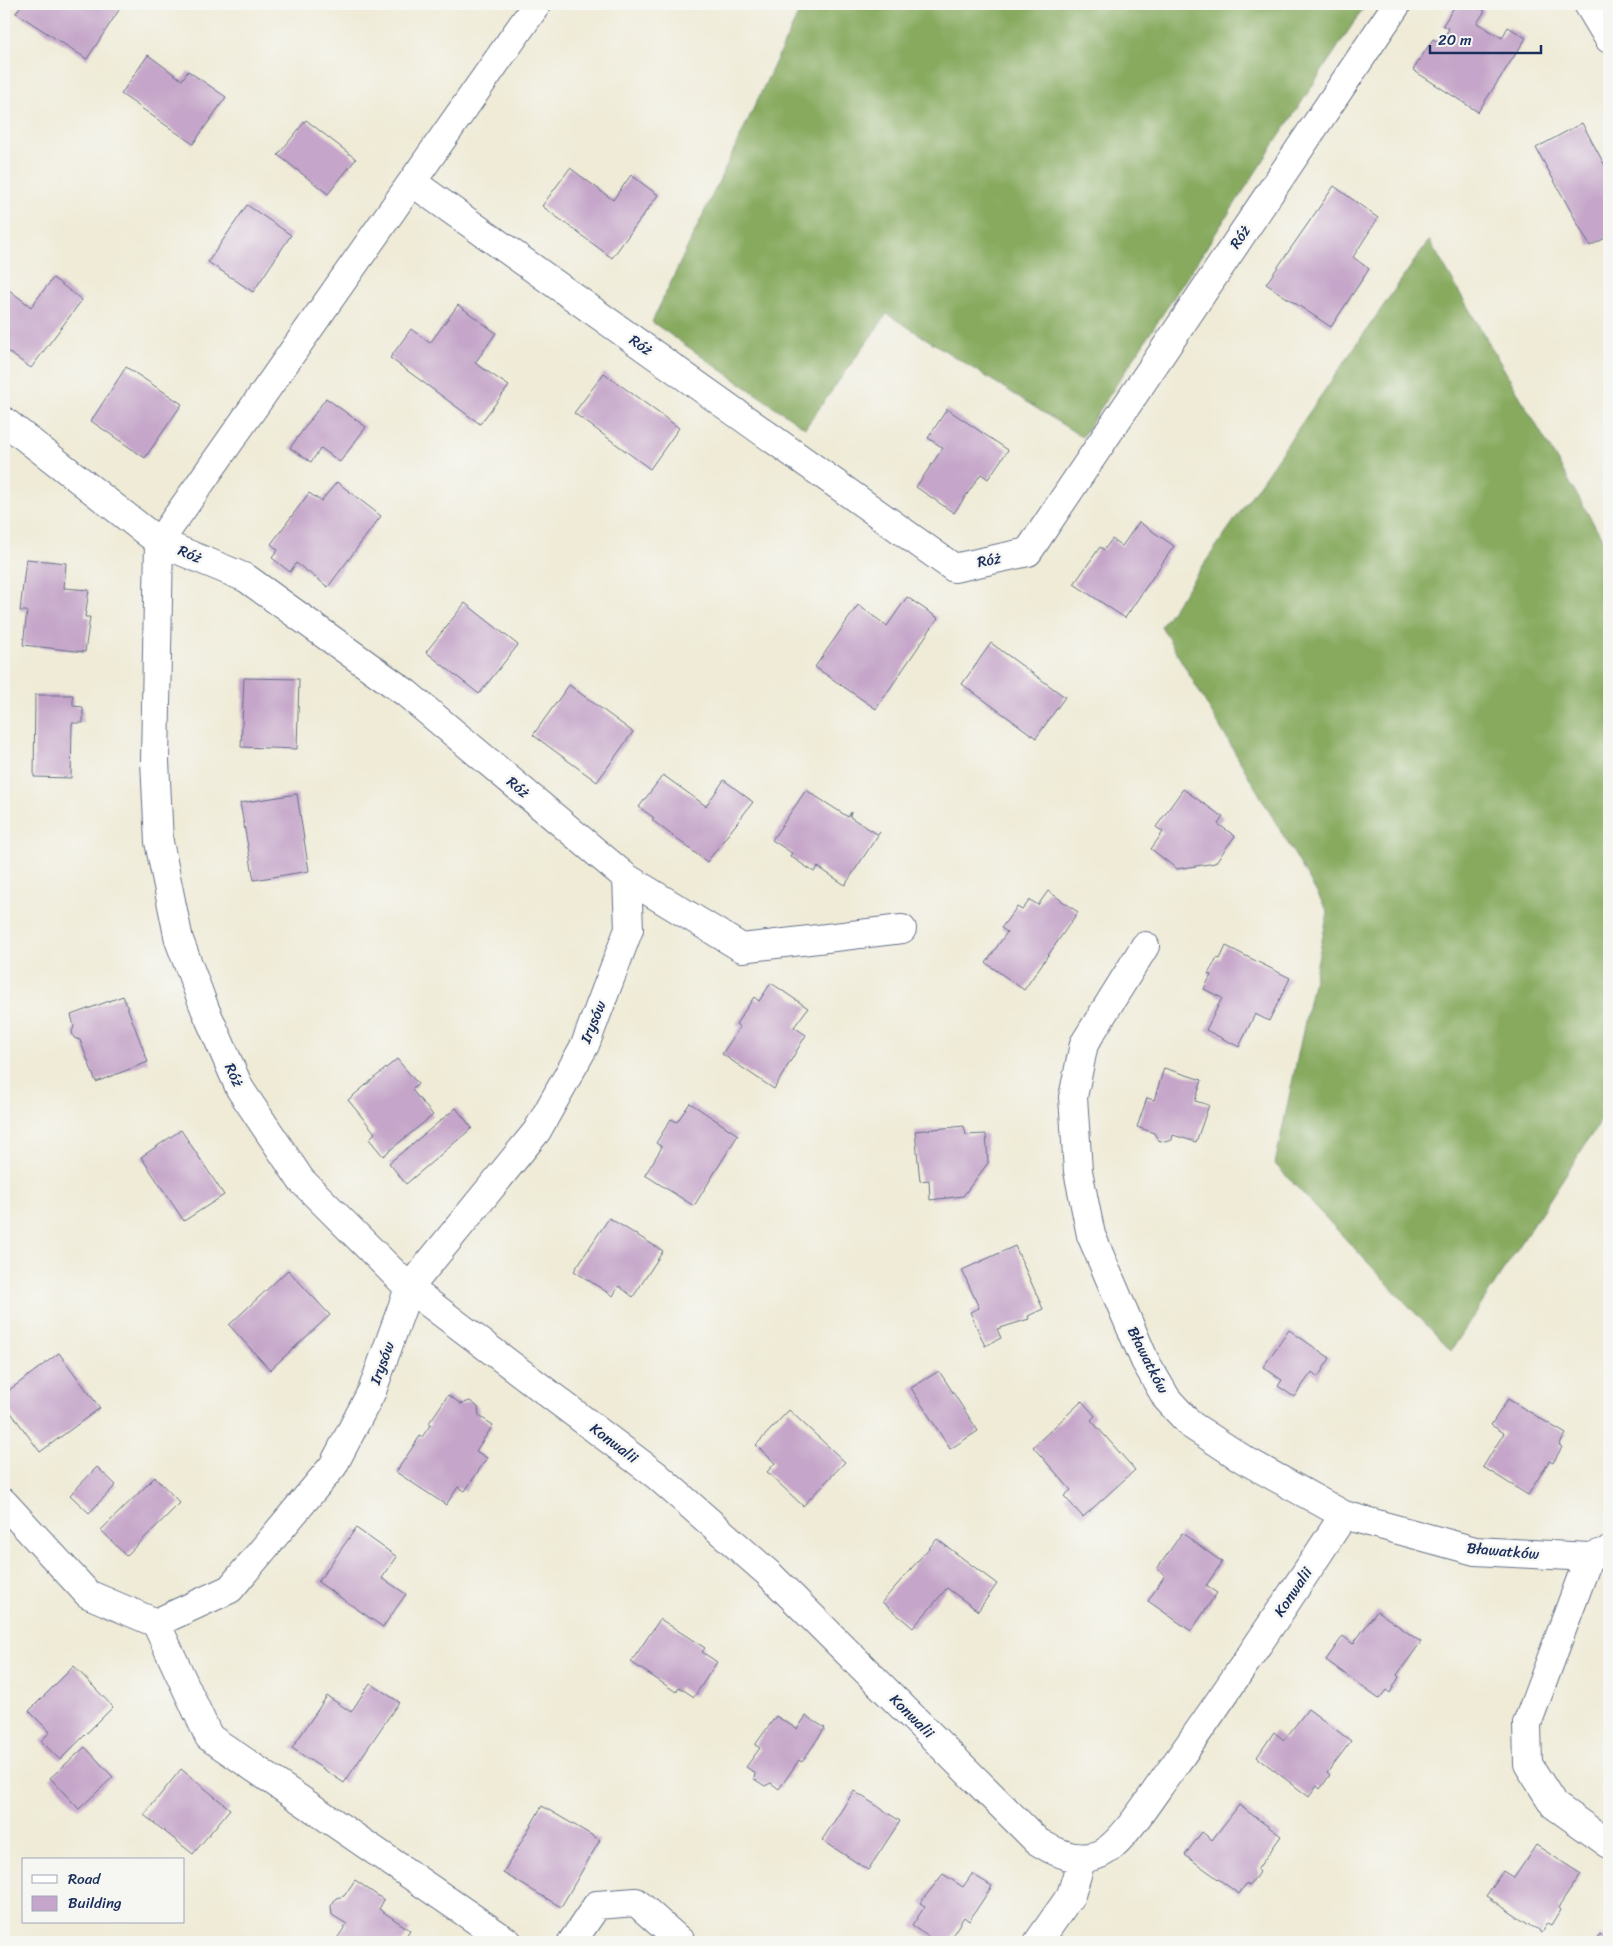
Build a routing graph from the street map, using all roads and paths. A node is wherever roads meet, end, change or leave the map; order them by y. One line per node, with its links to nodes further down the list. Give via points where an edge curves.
1 (537, 4): 5 (street, Róż)
2 (1397, 4): 5 (street, Róż, via 1028,552 954,568)
3 (1588, 4): 4 (street)
4 (1609, 39)
5 (412, 182): 7 (street, Róż)
6 (4, 421): 7 (street, Róż)
7 (160, 542): 8 (street, Róż, via 246,578 406,693); 11 (street, Róż, via 156,678 159,842 179,940 204,1009 240,1089 301,1180)
8 (627, 878): 9 (street, Róż, via 742,948); 11 (street, Irysów, via 629,929 585,1045 537,1131)
9 (902, 929)
10 (1145, 946): 13 (street, Bławatków, via 1084,1044 1073,1097 1078,1171 1091,1235 1145,1361 1168,1399 1191,1425 1242,1460)
11 (409, 1288): 15 (street, Irysów, via 372,1390 333,1466 230,1590); 17 (street, Konwalii, via 656,1475 769,1574 1037,1841 1057,1854)
12 (4, 1503): 15 (street, via 88,1594)
13 (1344, 1516): 14 (street, Bławatków, via 1475,1551); 17 (street, Konwalii, via 1210,1715 1132,1823 1106,1850)
14 (1599, 1554): 16 (street, Bławatków, via 1527,1724 1528,1764 1554,1806)
15 (156, 1624): 18 (street, via 209,1738)
16 (1609, 1844)
17 (1082, 1858): 21 (street, via 1071,1895)
18 (508, 1942)
19 (572, 1942): 20 (street, via 597,1905 636,1902)
20 (681, 1942)
21 (1038, 1942)

